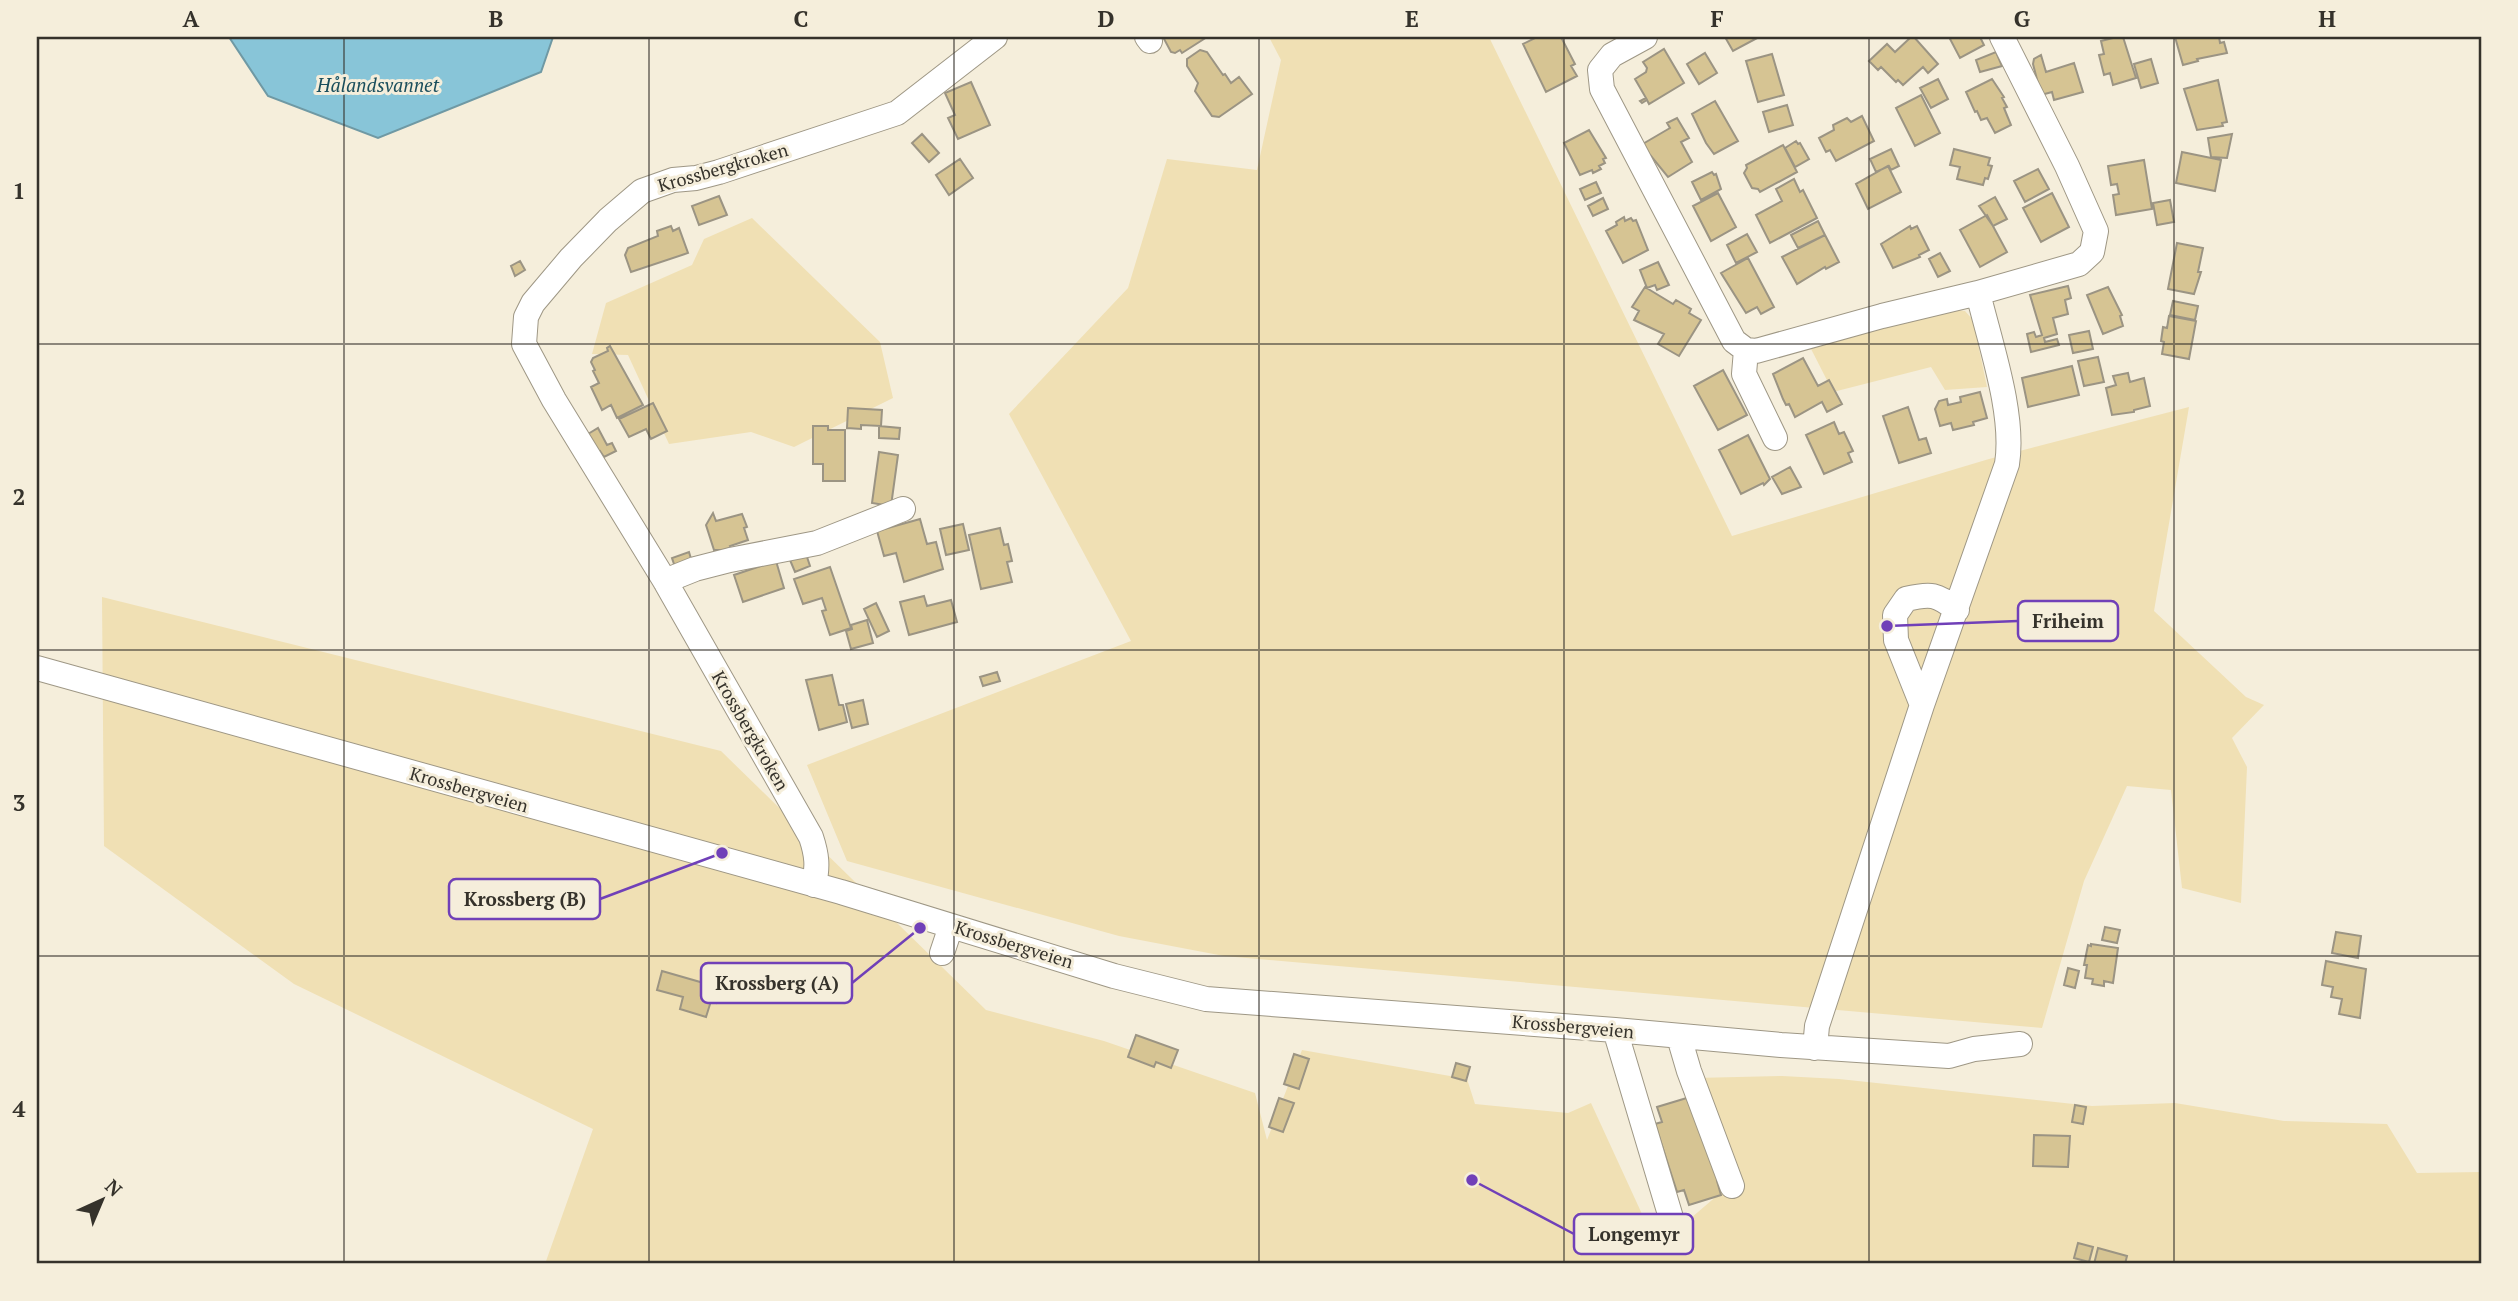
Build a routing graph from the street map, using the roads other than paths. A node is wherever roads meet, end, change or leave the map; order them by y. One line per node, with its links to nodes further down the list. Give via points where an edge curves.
1 (995, 37): 8 (street, Krossbergkroken, via 897,113 719,172 642,191 571,258 533,303 523,330 524,344)
2 (1644, 37): 5 (street, via 1612,55 1600,70 1601,89 1734,341)
3 (2002, 37): 4 (street, via 2096,231 2092,251 2079,264)
4 (1978, 293): 5 (street); 9 (street, via 2010,446)
5 (1746, 351): 6 (street, via 1744,374)
6 (1775, 439)
7 (903, 509): 8 (street, via 817,543 730,560)
8 (664, 581): 12 (street, Krossbergkroken, via 811,837 818,867)
9 (1957, 610): 11 (street); 11 (street, via 1942,597 1925,594 1906,599 1895,615 1896,639)
10 (37, 668): 12 (street, Krossbergveien)
11 (1922, 705): 18 (street, via 1817,1026)
12 (814, 885): 13 (street, Krossbergveien)
13 (951, 926): 14 (street); 15 (street, Krossbergveien, via 1206,999)
14 (942, 953)
15 (1615, 1030): 16 (street, Krossbergveien); 20 (street)
16 (1679, 1037): 18 (street, Krossbergveien); 19 (street)
17 (2020, 1044): 18 (street, Krossbergveien, via 1949,1056)
18 (1815, 1048)
19 (1732, 1186)
20 (1672, 1221)

